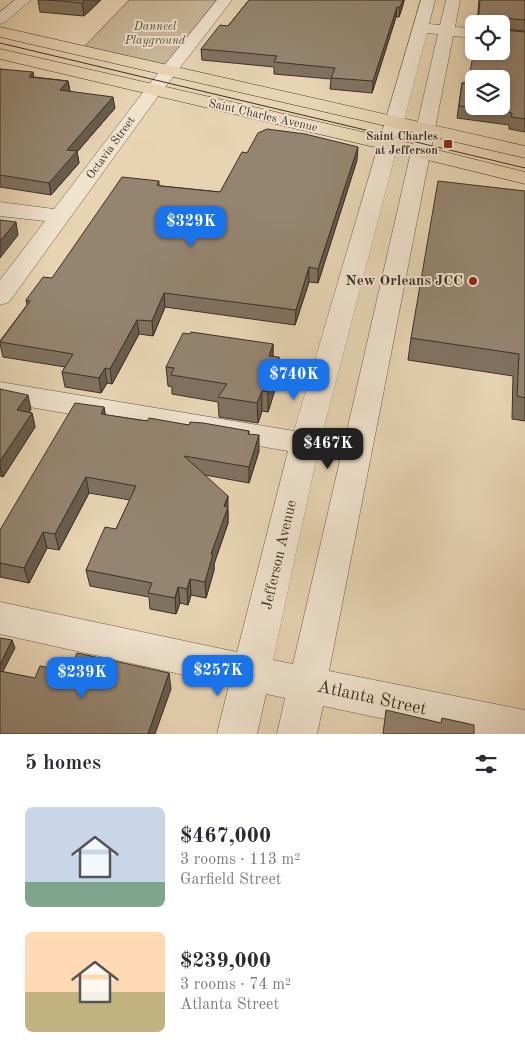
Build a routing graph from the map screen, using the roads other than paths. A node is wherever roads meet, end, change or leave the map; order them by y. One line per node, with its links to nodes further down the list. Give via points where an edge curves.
1 (24, 0): 5 (street)
2 (225, 0): 11 (street, Octavia Street)
3 (428, 0): 6 (street, Jefferson Avenue)
4 (453, 0): 7 (street)
5 (0, 19)
6 (420, 29): 7 (street); 13 (street, Jefferson Avenue)
7 (446, 31): 9 (street); 14 (street)
8 (0, 32): 11 (main road, Saint Charles Avenue)
9 (465, 32)
10 (0, 54): 12 (main road, Saint Charles Avenue)
11 (170, 72): 12 (street, Octavia Street); 13 (main road, Saint Charles Avenue)
12 (153, 91): 13 (main road, Saint Charles Avenue); 18 (street, Octavia Street)
13 (392, 134): 14 (main road, Saint Charles Avenue); 21 (street, Jefferson Avenue)
14 (423, 141): 15 (main road, Saint Charles Avenue); 16 (main road, Saint Charles Avenue); 22 (street)
15 (525, 152)
16 (525, 178)
17 (0, 209): 18 (street)
18 (61, 217): 19 (street, Octavia Street)
19 (0, 297)
20 (0, 392): 21 (street)
21 (305, 444): 22 (street); 24 (street, Jefferson Avenue)
22 (357, 452): 25 (street)
23 (0, 618): 24 (street)
24 (252, 672): 25 (street, Atlanta Street); 27 (street, Jefferson Avenue)
25 (308, 685): 26 (street, Atlanta Street); 28 (street)
26 (525, 729)
27 (237, 734)
28 (297, 734)

